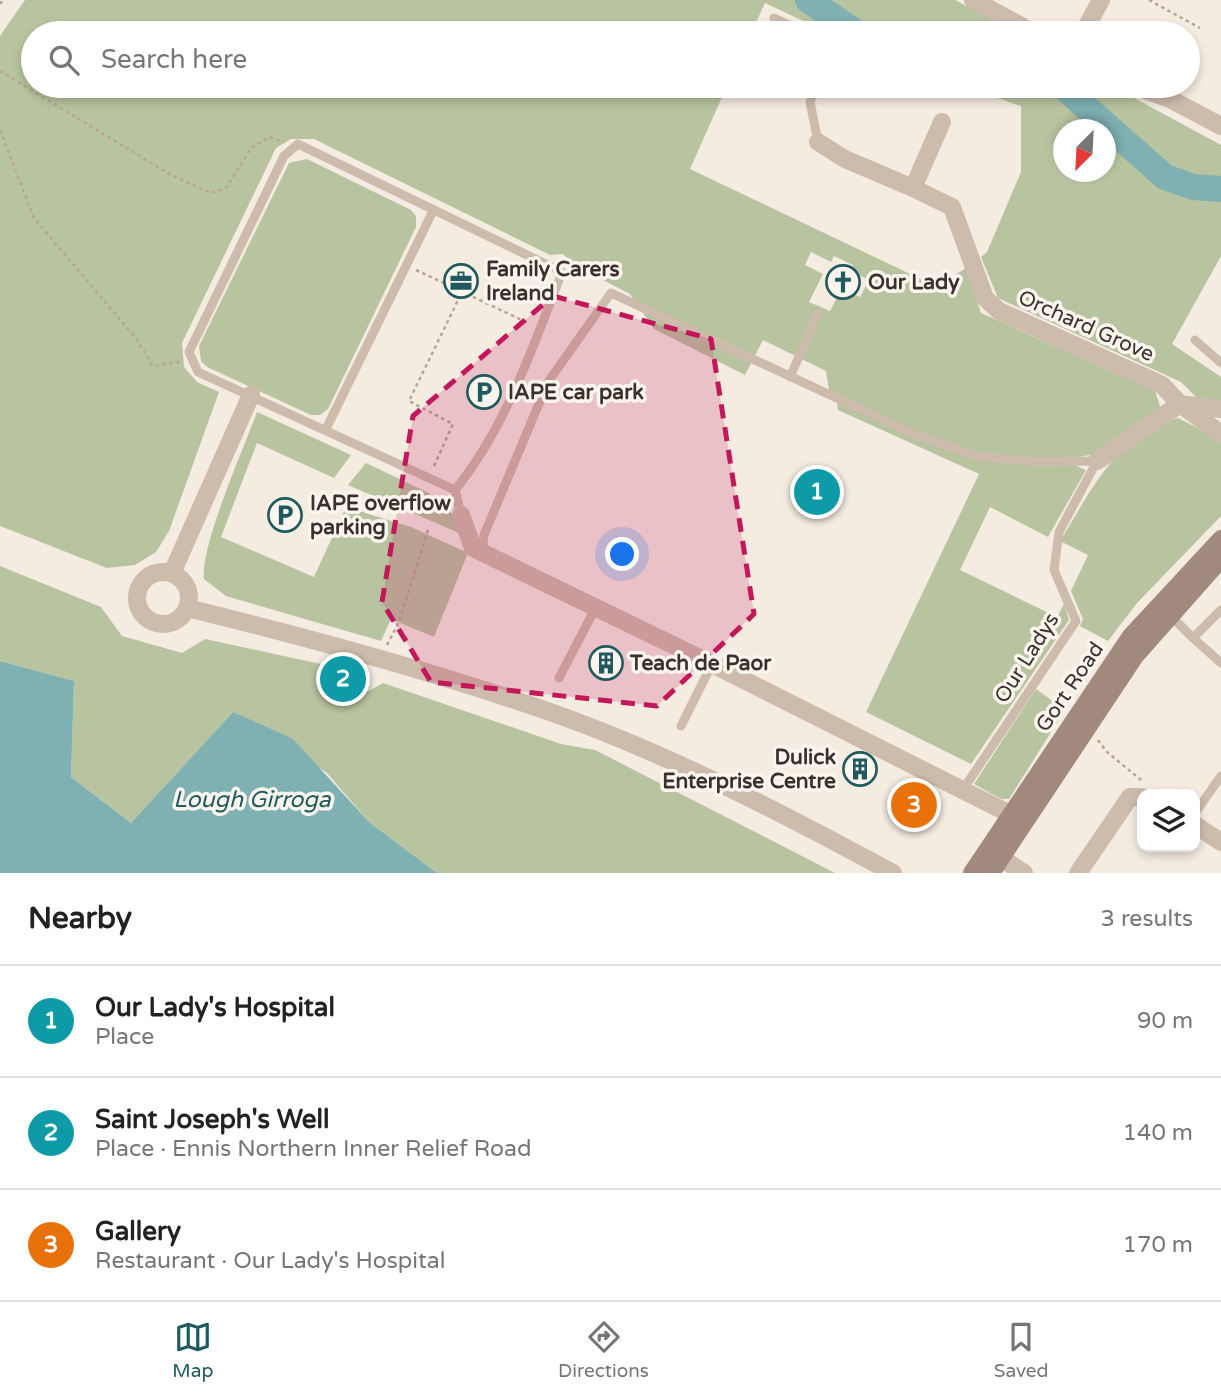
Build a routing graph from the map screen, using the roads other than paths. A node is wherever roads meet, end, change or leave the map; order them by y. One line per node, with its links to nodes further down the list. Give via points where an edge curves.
1 (974, 0): 5 (street)
2 (1101, 0): 6 (street)
3 (774, 18): 4 (lane)
4 (781, 21)
5 (1012, 21)
6 (1090, 21)
7 (812, 98): 11 (lane, Orchard Grove)
8 (1167, 98): 10 (street)
9 (942, 122): 12 (street)
10 (1221, 126)
11 (818, 142): 12 (street, Orchard Grove)
12 (912, 188): 19 (street, Orchard Grove, via 953,207 985,298 999,312 1162,386)
13 (433, 211): 18 (lane, via 298,144 284,156 189,352 198,372); 21 (lane); 24 (lane, via 562,272 480,460)
14 (818, 313): 17 (lane)
15 (1195, 340): 16 (lane)
16 (1221, 363)
17 (790, 377): 23 (lane, via 914,434 976,456); 27 (lane, via 611,293 548,382 484,535)
18 (251, 395): 21 (lane); 29 (street)
19 (1180, 404): 20 (street); 22 (street, Orchard Grove); 23 (street)
20 (1221, 409)
21 (326, 429): 24 (lane)
22 (1221, 434)
23 (1097, 461): 40 (lane, Our Ladys, via 1059,532 1054,570 1076,621)
24 (455, 490): 25 (lane)
25 (460, 515): 27 (street, via 473,548)
26 (1221, 539): 32 (main road, Gort Road)
27 (482, 553): 30 (street)
28 (1221, 559): 32 (main road, Gort Road)
29 (172, 573): 31 (street, via 188,590); 31 (street, via 154,573 143,581 138,607 158,624 176,621)
30 (596, 607): 36 (street); 37 (lane)
31 (187, 608): 47 (street, via 379,657 554,714 665,759)
32 (1164, 610): 34 (lane); 43 (main road, Gort Road, via 1089,724); 43 (main road, Gort Road, via 1131,636)
33 (1221, 610): 34 (lane)
34 (1193, 638): 35 (lane)
35 (1221, 663)
36 (712, 664): 38 (lane); 40 (street)
37 (559, 678)
38 (681, 726)
39 (1221, 776): 42 (lane)
40 (964, 788): 43 (street)
41 (1137, 793): 49 (street)
42 (1200, 806)
43 (1018, 818): 46 (main road, Gort Road); 46 (main road, Gort Road)
44 (1200, 828): 45 (street)
45 (1221, 842)
46 (1004, 866): 48 (main road, Gort Road)
47 (893, 873)
48 (972, 873)
49 (1078, 873)

